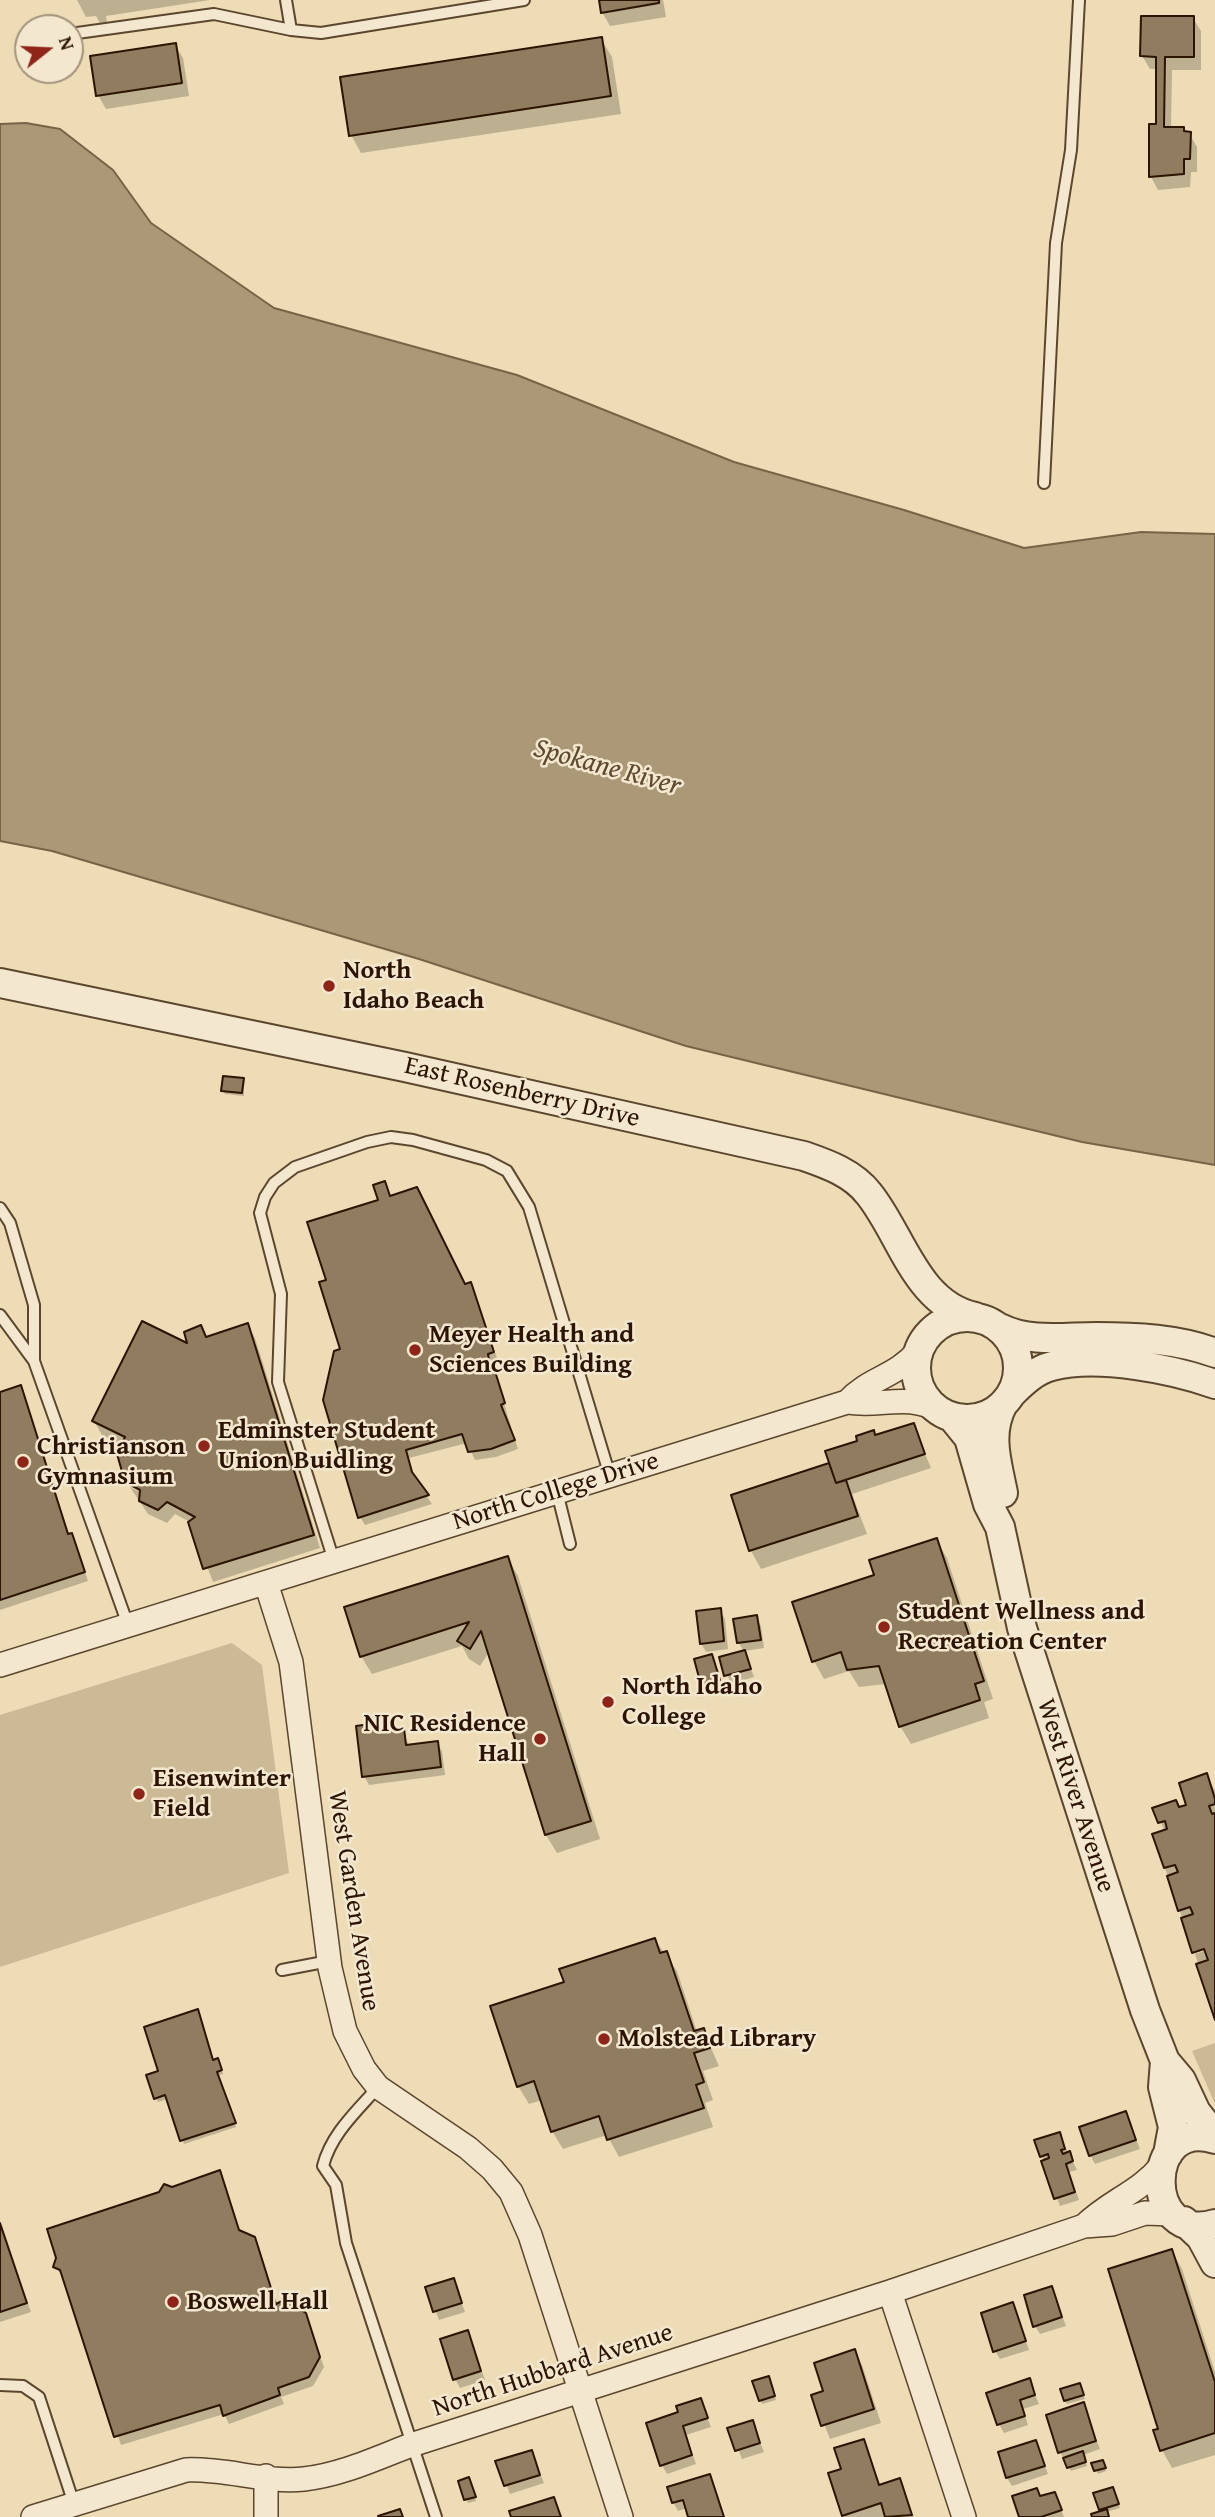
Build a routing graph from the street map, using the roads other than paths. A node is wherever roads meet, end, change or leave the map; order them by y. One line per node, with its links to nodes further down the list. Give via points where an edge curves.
1 (286, 0): 4 (lane)
2 (524, 0): 4 (lane, via 321,33)
3 (1079, 0): 6 (lane, via 1071,150 1056,243)
4 (291, 30): 5 (lane, via 214,14)
5 (84, 32)
6 (1044, 483)
7 (0, 983): 10 (street, East Rosenberry Drive, via 804,1156 851,1177 868,1192 917,1274 942,1303)
8 (0, 1208): 13 (lane, via 10,1223 34,1304)
9 (0, 1315): 13 (lane)
10 (987, 1323): 11 (street, via 961,1317 934,1328); 12 (street, via 1017,1336 1164,1341); 15 (street, via 1010,1339 1017,1359 1017,1380)
11 (919, 1350): 16 (street, North College Drive, via 898,1371 861,1386); 17 (street, via 917,1377 929,1402)
12 (1215, 1353)
13 (34, 1361): 24 (lane)
14 (1215, 1384): 15 (street, via 1156,1370 1071,1363 1035,1373)
15 (1008, 1398): 17 (street, via 979,1418); 20 (street, West River Avenue, via 993,1434 1004,1502)
16 (847, 1402): 17 (street, North College Drive, via 868,1405 908,1399); 18 (street, North College Drive)
17 (946, 1414): 20 (street, West River Avenue, via 969,1438)
18 (610, 1476): 19 (street, North College Drive); 22 (lane, via 529,1207 519,1187 507,1171 486,1160 413,1140 391,1137 367,1142 295,1167 274,1183 260,1213 281,1293 278,1382)
19 (557, 1493): 21 (lane); 22 (street, North College Drive)
20 (1000, 1527): 28 (street, West River Avenue, via 1021,1628)
21 (570, 1544)
22 (334, 1561): 23 (street, North College Drive)
23 (266, 1583): 24 (street, North College Drive); 26 (street, West Garden Avenue, via 291,1662)
24 (128, 1625): 25 (street, North College Drive)
25 (0, 1665)
26 (329, 1961): 27 (lane); 29 (street, West Garden Avenue, via 345,2031)
27 (282, 1970)
28 (1165, 2062): 30 (street, West River Avenue); 31 (street, West River Avenue, via 1163,2087 1173,2127)
29 (378, 2087): 38 (street, West Garden Avenue, via 468,2148 511,2192 530,2235); 39 (lane, via 337,2135 323,2166 336,2185 346,2243)
30 (1215, 2138): 31 (street, via 1187,2140)
31 (1165, 2160): 32 (street, West River Avenue, via 1160,2192); 34 (street, North Hubbard Avenue, via 1147,2183 1104,2207)
32 (1178, 2218): 33 (street, via 1196,2225); 34 (street, North Hubbard Avenue, via 1145,2213 1112,2224); 35 (street, via 1201,2237)
33 (1215, 2224)
34 (1084, 2226): 36 (street, North Hubbard Avenue)
35 (1215, 2263)
36 (890, 2292): 38 (street, North Hubbard Avenue); 46 (street)
37 (0, 2385): 41 (lane, via 23,2386 40,2397)
38 (581, 2392): 39 (street, North Hubbard Avenue); 45 (street, West Garden Avenue)
39 (411, 2445): 40 (street, North Hubbard Avenue, via 304,2479); 44 (lane)
40 (265, 2476): 41 (street, North Hubbard Avenue, via 186,2470); 43 (street)
41 (74, 2504): 42 (street, North Hubbard Avenue)
42 (33, 2517)
43 (266, 2517)
44 (436, 2517)
45 (621, 2517)
46 (964, 2517)

